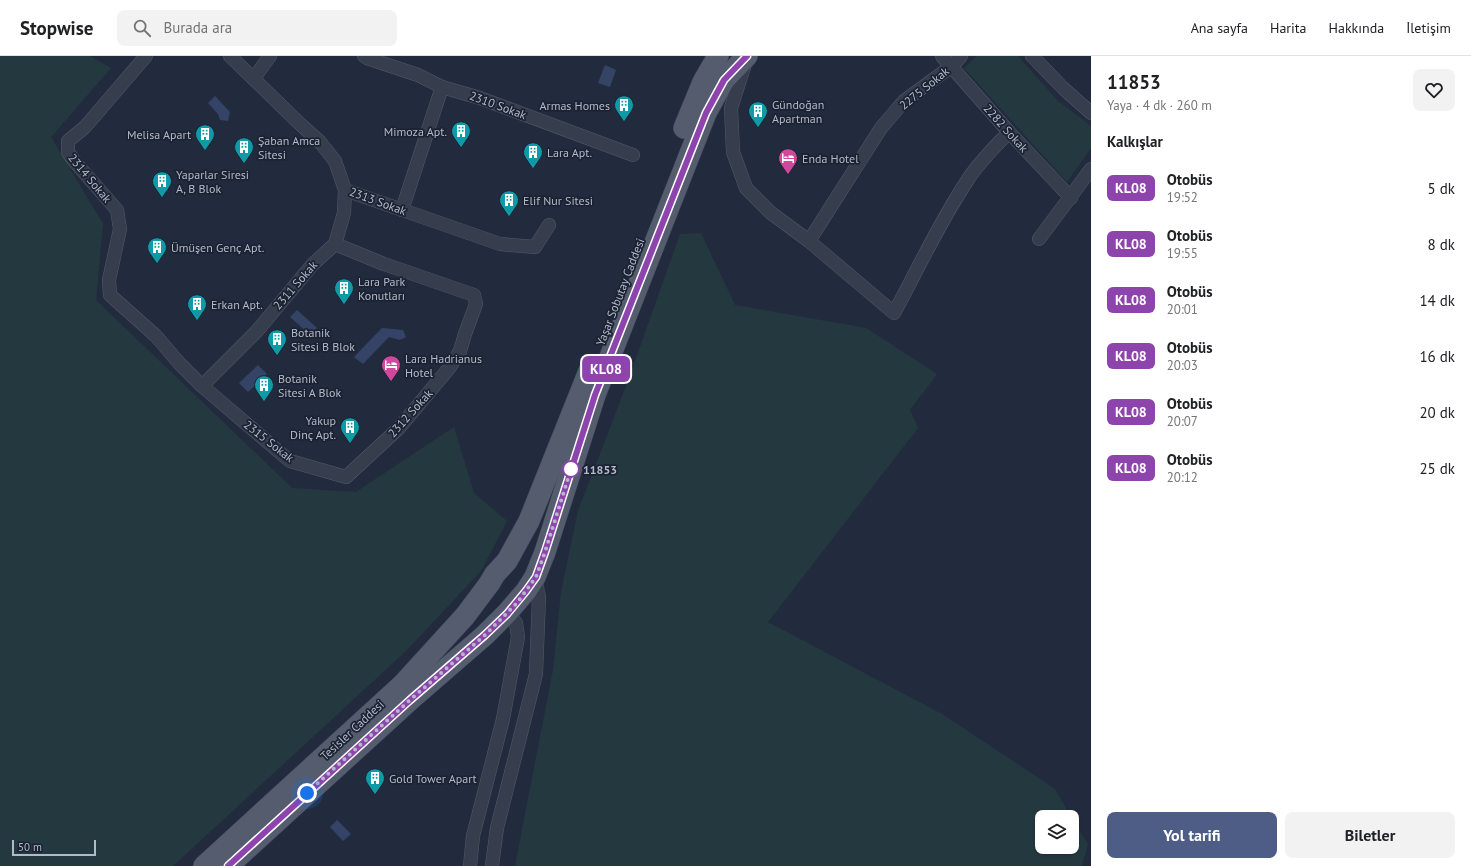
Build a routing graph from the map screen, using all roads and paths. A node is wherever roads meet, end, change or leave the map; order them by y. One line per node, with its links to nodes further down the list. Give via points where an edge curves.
1 (230, 56): 11 (street, 2313 Sokak)
2 (270, 56): 11 (street)
3 (364, 56): 12 (street, 2310 Sokak)
4 (718, 56): 26 (main road, Yaşar Sobutay Caddesi, via 702,82 529,522)
5 (747, 56): 22 (street, via 731,108 733,152 746,188 771,213); 27 (main road, via 724,80 706,113 595,395)
6 (942, 56): 10 (street, 2282 Sokak)
7 (961, 56): 10 (street, 2275 Sokak)
8 (1032, 56): 13 (street)
9 (142, 57): 24 (street, 2314 Sokak, via 85,127 68,141 68,152 117,210 120,229 109,280 110,295 156,336)
10 (952, 66): 14 (street, 2282 Sokak); 22 (street, 2275 Sokak, via 904,101 881,128)
11 (254, 78): 17 (street, 2313 Sokak, via 336,161)
12 (442, 86): 15 (street, 2310 Sokak); 19 (street)
13 (1091, 113)
14 (1009, 132): 18 (street, 2282 Sokak); 22 (street, via 967,181 894,313)
15 (633, 155)
16 (1091, 169): 18 (street)
17 (345, 190): 19 (street, 2313 Sokak); 23 (street, via 344,213)
18 (1071, 198): 21 (street)
19 (402, 210): 20 (street, 2313 Sokak, via 500,244 535,247)
20 (549, 225)
21 (1039, 239)
22 (809, 241)
23 (335, 244): 24 (street, 2311 Sokak, via 313,264 257,331); 25 (street, 2312 Sokak, via 474,295 476,304 460,351 450,367 399,428)
24 (202, 386): 25 (street, 2315 Sokak, via 290,461)
25 (346, 477)
26 (507, 561): 27 (main road, via 522,561 530,566); 28 (main road, Yaşar Sobutay Caddesi)
27 (536, 577): 29 (main road); 33 (street, via 536,674 497,828)
28 (489, 584): 29 (main road, via 490,594 500,609); 30 (main road, Tesisler Caddesi, via 465,616 403,684)
29 (507, 614): 31 (main road); 32 (street, via 516,623 518,637 503,719 473,836)
30 (204, 866)
31 (228, 866)
32 (470, 866)
33 (492, 866)

